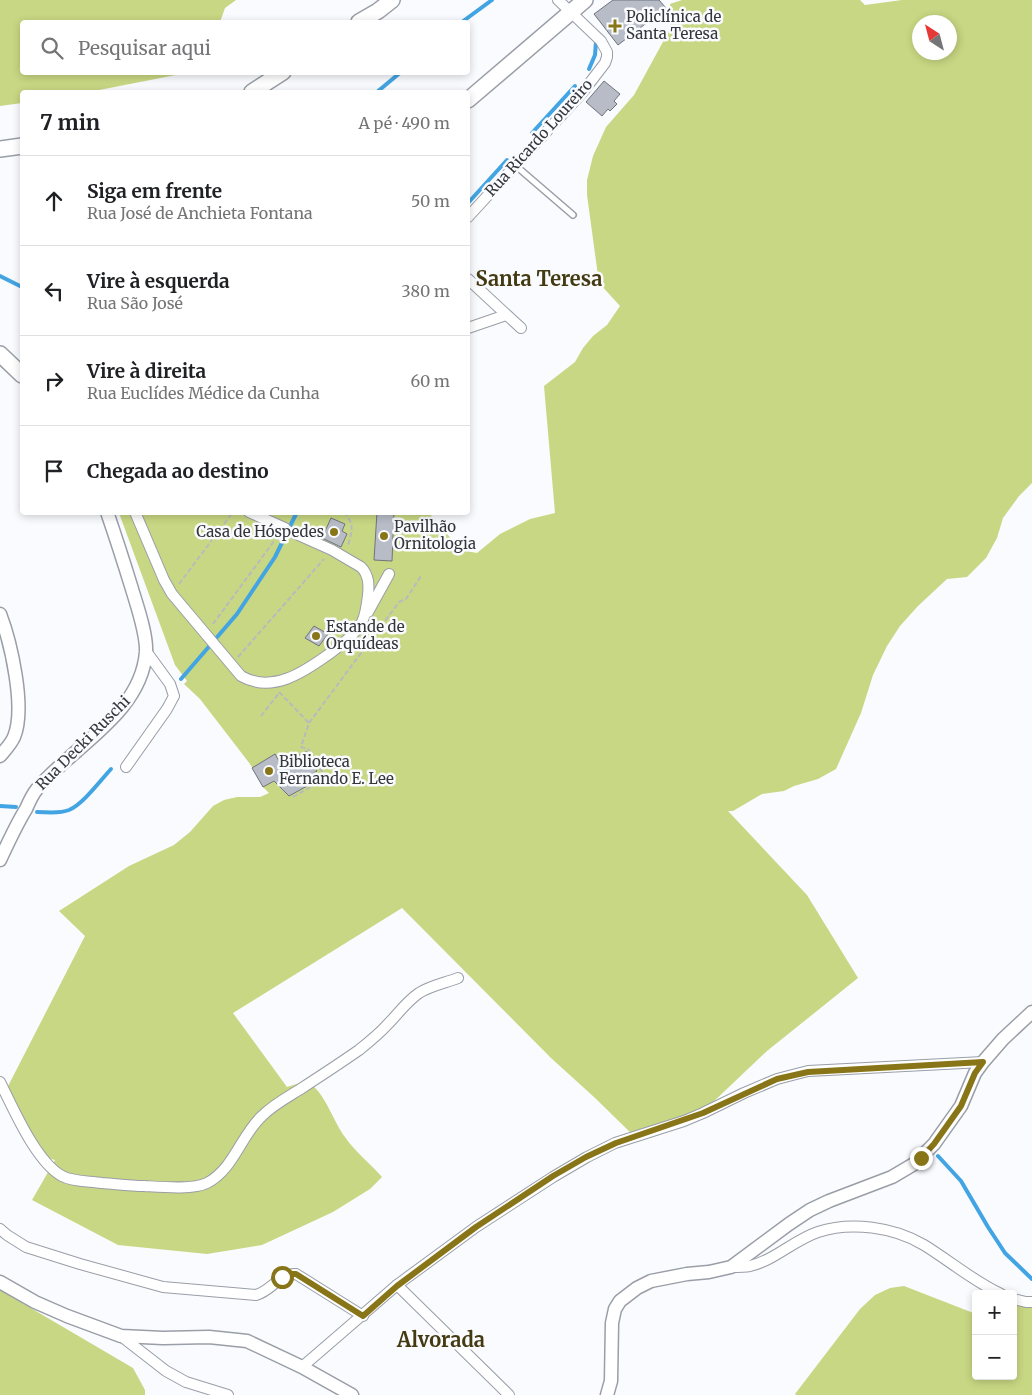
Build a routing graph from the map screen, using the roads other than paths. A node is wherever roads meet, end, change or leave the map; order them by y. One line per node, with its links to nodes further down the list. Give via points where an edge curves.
1 (392, 0): 5 (main road)
2 (558, 0): 4 (street)
3 (585, 0): 4 (main road)
4 (571, 12): 8 (main road); 11 (street, Rua Ricardo Loureiro, via 601,41 607,57 591,83)
5 (362, 20)
6 (279, 75): 7 (main road)
7 (255, 90)
8 (470, 98)
9 (20, 146): 10 (main road)
10 (0, 149)
11 (515, 165): 12 (street, Rua Ricardo Loureiro); 13 (lane)
12 (470, 215)
13 (573, 215)
14 (470, 281): 15 (street)
15 (506, 315): 16 (street); 17 (street)
16 (470, 327)
17 (521, 328)
18 (0, 354): 19 (main road)
19 (20, 373)
20 (109, 515): 26 (street, via 141,617)
21 (136, 515): 25 (street, via 172,594 241,676 249,680 269,682 299,674 348,638)
22 (256, 515): 25 (street, via 361,567 366,574 368,588)
23 (389, 574): 25 (street)
24 (0, 614): 27 (street, via 10,649 18,710 14,736)
25 (363, 619)
26 (146, 651): 28 (street, via 170,684 174,696); 29 (street, Rua Decki Ruschi, via 138,683 124,706 35,791)
27 (0, 756)
28 (126, 767)
29 (0, 860)
30 (458, 978): 33 (street, via 420,992 358,1050 279,1102 252,1126 221,1172 200,1186 140,1186 64,1177 38,1153)
31 (1032, 1012): 32 (street, via 1003,1038)
32 (983, 1062): 35 (street, via 961,1106 921,1158 892,1177 810,1210); 37 (street, via 808,1072 777,1079 703,1113 616,1143 586,1157 476,1227)
33 (0, 1082)
34 (0, 1229): 41 (street, via 26,1246 163,1286 256,1295 269,1290 286,1274 296,1274)
35 (731, 1267): 38 (street, via 758,1263 801,1239 827,1229 851,1226 880,1228 923,1244 966,1275); 47 (street, via 651,1281 620,1301 612,1323 611,1381)
36 (0, 1282): 42 (street, via 66,1316)
37 (397, 1286): 41 (street); 46 (street)
38 (994, 1290)
39 (1017, 1300): 40 (street)
40 (1032, 1302)
41 (363, 1316): 43 (street)
42 (122, 1336): 43 (street, via 247,1341); 44 (street, via 166,1371 186,1382)
43 (302, 1367): 45 (street)
44 (228, 1395)
45 (352, 1395)
46 (509, 1395)
47 (607, 1395)

